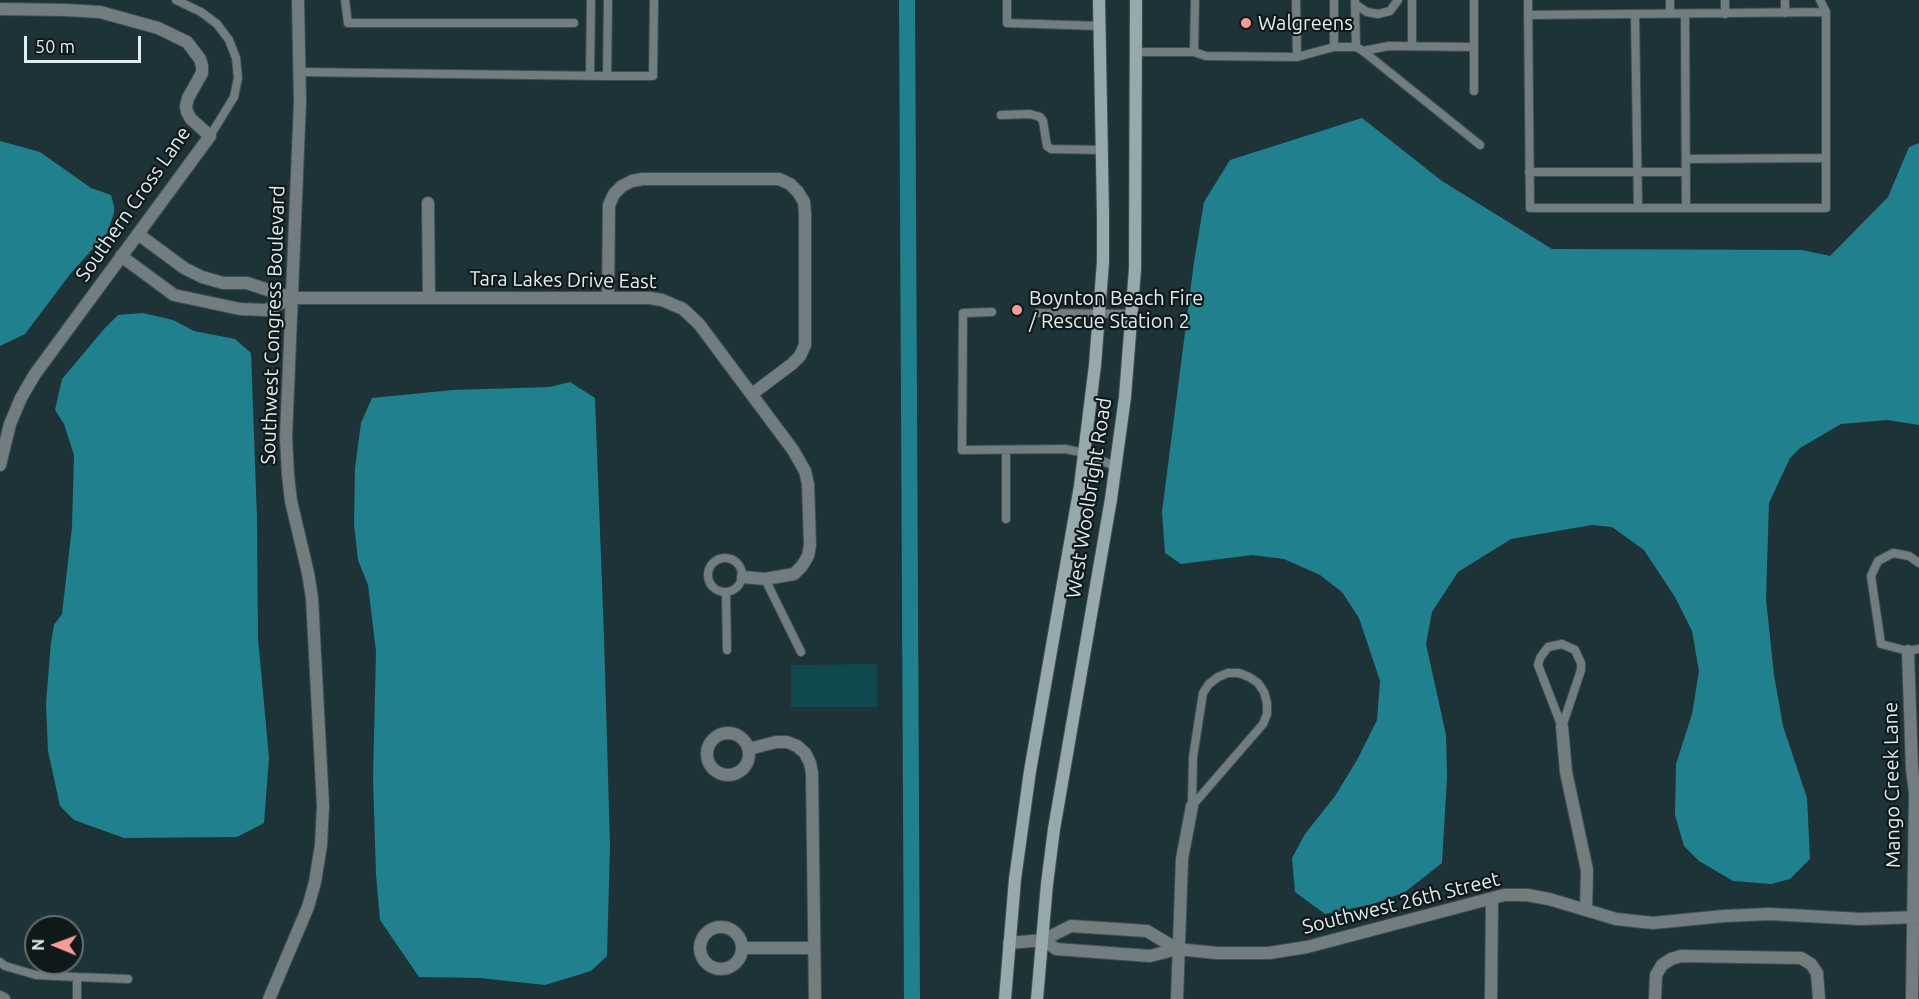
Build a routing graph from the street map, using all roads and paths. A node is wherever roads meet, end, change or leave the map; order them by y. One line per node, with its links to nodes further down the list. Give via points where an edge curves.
1 (176, 0): 46 (lane, via 217,24 236,58 238,78 234,97)
2 (298, 0): 41 (street, Southwest Congress Boulevard)
3 (345, 0): 30 (lane, via 348,22)
4 (591, 0): 31 (lane)
5 (608, 0): 32 (lane)
6 (654, 0): 43 (lane, via 653,76)
7 (1007, 0): 33 (lane, via 1007,23)
8 (1099, 0): 33 (main road, West Woolbright Road)
9 (1136, 0): 38 (main road, West Woolbright Road)
10 (1195, 0): 39 (lane)
11 (1296, 0): 40 (lane)
12 (1334, 0): 34 (lane)
13 (1398, 0): 21 (lane, via 1390,11 1378,14 1367,12)
14 (1412, 0): 35 (lane)
15 (1474, 0): 36 (lane)
16 (1528, 0): 29 (lane)
17 (1670, 0): 26 (lane)
18 (1725, 0): 28 (lane)
19 (1785, 0): 24 (lane)
20 (1821, 0): 23 (lane)
21 (1355, 2): 37 (lane)
22 (0, 9): 46 (street, Southern Cross Lane, via 100,12 158,28 187,42 202,66 188,98 187,112)
23 (1826, 12): 24 (lane); 49 (lane)
24 (1785, 13): 28 (lane)
25 (1635, 14): 26 (lane); 29 (lane); 52 (lane)
26 (1670, 14): 27 (lane)
27 (1685, 14): 28 (lane); 50 (lane)
28 (1725, 14)
29 (1528, 15): 51 (lane)
30 (574, 23)
31 (591, 24): 32 (lane); 42 (lane)
32 (607, 24): 43 (lane)
33 (1099, 26): 48 (main road, West Woolbright Road)
34 (1334, 46): 37 (lane); 40 (lane)
35 (1412, 46): 36 (lane); 37 (lane)
36 (1474, 47): 44 (lane)
37 (1359, 49): 47 (lane)
38 (1136, 52): 39 (lane); 65 (main road, West Woolbright Road)
39 (1194, 52): 40 (lane, via 1206,56)
40 (1297, 57)
41 (299, 72): 42 (lane); 59 (street, Southwest Congress Boulevard)
42 (590, 75): 43 (lane)
43 (607, 76)
44 (1474, 91)
45 (1001, 115): 48 (lane, via 1040,117 1051,149)
46 (210, 136): 57 (street, Southern Cross Lane)
47 (1480, 145)
48 (1102, 150): 63 (main road, West Woolbright Road)
49 (1826, 158): 50 (lane); 56 (lane, via 1826,208)
50 (1686, 159): 53 (lane)
51 (1529, 172): 52 (lane); 55 (lane, via 1530,208)
52 (1637, 172): 53 (lane); 55 (lane)
53 (1686, 172): 56 (lane)
54 (428, 203): 60 (street)
55 (1638, 208): 56 (lane)
56 (1686, 208)
57 (138, 234): 58 (street, Southern Cross Lane); 59 (street, Tara Lakes Drive East, via 202,277 223,283 247,283)
58 (121, 256): 59 (street, Tara Lakes Drive East, via 174,295 240,309 266,310); 69 (street, Southern Cross Lane, via 25,390 10,424)
59 (292, 298): 60 (street, Tara Lakes Drive East); 94 (street, Southwest Congress Boulevard, via 288,476 312,598 324,806 310,898)
60 (429, 298): 61 (street, Tara Lakes Drive East)
61 (609, 298): 66 (street, Tara Lakes Drive East, via 650,298 683,309); 66 (street, via 609,205 622,186 643,179 779,179 790,184 804,202 806,345 792,364)
62 (992, 312): 67 (lane, via 963,313 962,450)
63 (1099, 312): 64 (lane); 65 (lane); 68 (main road, West Woolbright Road)
64 (1038, 313)
65 (1132, 314): 70 (main road, West Woolbright Road)
66 (752, 394): 74 (street, Tara Lakes Drive East, via 799,460 809,496 808,556 794,574)
67 (1006, 450): 68 (lane, via 1065,449); 71 (lane)
68 (1085, 453): 70 (lane); 86 (main road, West Woolbright Road, via 1030,771)
69 (0, 465)
70 (1116, 467): 85 (main road, West Woolbright Road, via 1061,780)
71 (1006, 519)
72 (1919, 563): 77 (lane, via 1910,555 1893,553 1878,561 1871,576 1881,644)
73 (743, 577): 74 (street, Tara Lakes Drive East); 75 (lane, via 737,588); 75 (lane, via 740,566 731,558 713,562 708,579 715,589)
74 (765, 579): 78 (lane)
75 (726, 593): 76 (lane)
76 (727, 650)
77 (1914, 650): 84 (street, Mango Creek Lane)
78 (801, 652)
79 (1562, 727): 79 (lane, via 1539,665 1548,647 1562,644 1575,650 1581,663); 83 (street, via 1566,772 1587,870)
80 (749, 749): 88 (street, via 787,742 797,746 810,762)
81 (1192, 806): 81 (lane, via 1193,757 1203,693 1218,677 1239,673 1258,683 1264,692 1267,714 1263,724); 89 (street, via 1182,859)
82 (1492, 898): 83 (street, Southwest 26th Street, via 1527,895); 89 (street, Southwest 26th Street, via 1307,947 1243,954); 99 (street)
83 (1586, 910): 84 (street, Southwest 26th Street, via 1653,923 1770,914 1862,919)
84 (1916, 917): 102 (street, Mango Creek Lane)
85 (1043, 940): 86 (street, Southwest 26th Street); 89 (street, Southwest 26th Street, via 1056,949 1150,956); 89 (street, Southwest 26th Street, via 1071,926 1147,931); 97 (main road, West Woolbright Road)
86 (1009, 944): 96 (main road, West Woolbright Road)
87 (742, 948): 88 (street)
88 (814, 948): 95 (street)
89 (1177, 949): 98 (street)
90 (0, 962): 91 (lane, via 36,975)
91 (77, 977): 92 (lane); 93 (lane)
92 (128, 979)
93 (77, 999)
94 (269, 999)
95 (815, 999)
96 (1005, 999)
97 (1037, 999)
98 (1177, 999)
99 (1491, 999)
100 (1656, 999): 101 (street, via 1656,975 1671,958 1681,956 1801,958 1817,973)
101 (1819, 999)
102 (1912, 999)

